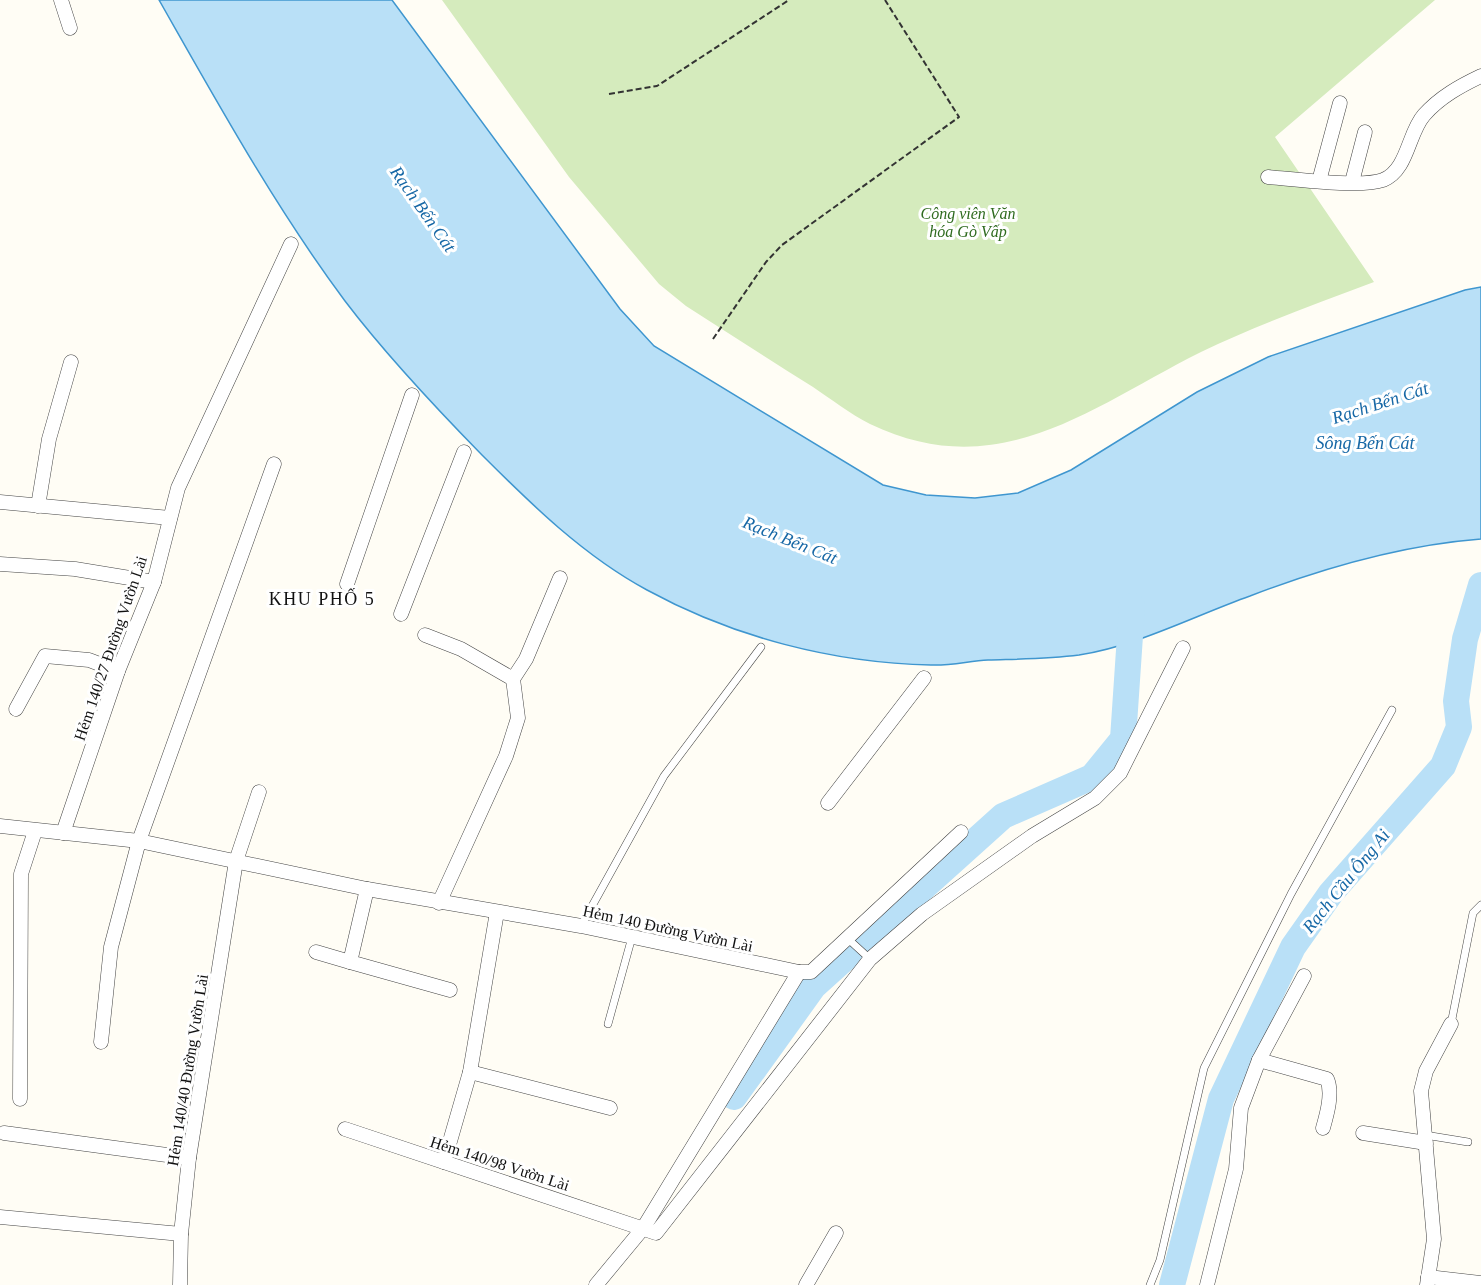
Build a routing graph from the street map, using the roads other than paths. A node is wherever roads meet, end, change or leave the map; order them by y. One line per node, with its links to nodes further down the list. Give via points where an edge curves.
1 (61, 0): 2 (street)
2 (70, 28)
3 (1481, 76): 8 (street, via 1439,100 1422,116 1397,169 1383,180)
4 (1340, 103): 7 (street)
5 (1365, 132): 8 (street)
6 (1268, 177): 7 (street)
7 (1319, 181): 8 (street)
8 (1352, 182)
9 (291, 244): 16 (street, Hẻm 140/27 Đường Vườn Lài, via 177,488)
10 (71, 362): 15 (street, via 49,439)
11 (412, 395): 20 (street)
12 (464, 452): 21 (street)
13 (274, 464): 36 (street)
14 (0, 502): 15 (street)
15 (38, 506): 16 (street)
16 (170, 518): 19 (street, Hẻm 140/27 Đường Vườn Lài)
17 (0, 564): 19 (street, via 75,569)
18 (560, 579): 27 (street, via 526,659)
19 (154, 582): 25 (street, Hẻm 140/27 Đường Vườn Lài)
20 (347, 584)
21 (401, 614)
22 (425, 635): 27 (street, via 461,649)
23 (761, 647): 42 (lane, via 664,776)
24 (1183, 648): 46 (street, via 1120,773 1108,788 1032,836 922,914)
25 (118, 671): 28 (street, via 89,660 45,656); 35 (street, Hẻm 140/27 Đường Vườn Lài)
26 (924, 678): 31 (street)
27 (513, 679): 39 (street, via 519,718 506,756)
28 (16, 709)
29 (1392, 710): 75 (lane, via 1204,1068 1160,1260)
30 (259, 792): 37 (street, Hẻm 140/40 Đường Vườn Lài)
31 (828, 803)
32 (0, 826): 33 (street, Hẻm 140 Đường Vườn Lài)
33 (35, 831): 35 (street, Hẻm 140 Đường Vườn Lài); 56 (street, via 21,874)
34 (961, 832): 44 (street)
35 (63, 834): 36 (street, Hẻm 140 Đường Vườn Lài)
36 (140, 841): 37 (street, Hẻm 140 Đường Vườn Lài); 53 (street, via 111,947)
37 (236, 861): 38 (street, Hẻm 140 Đường Vườn Lài); 64 (street, Hẻm 140/40 Đường Vườn Lài)
38 (366, 889): 39 (street, Hẻm 140 Đường Vườn Lài); 47 (street)
39 (439, 903): 41 (street, Hẻm 140 Đường Vườn Lài)
40 (1481, 905): 52 (lane, via 1473,913)
41 (497, 912): 42 (street, Hẻm 140 Đường Vườn Lài); 55 (street)
42 (580, 926): 43 (street, Hẻm 140 Đường Vườn Lài)
43 (632, 938): 48 (street, Hẻm 140 Đường Vườn Lài); 51 (lane)
44 (848, 939): 46 (lane); 48 (street, via 811,972)
45 (316, 952): 47 (street)
46 (868, 958): 67 (street, via 656,1233)
47 (350, 962): 50 (street)
48 (799, 972): 67 (street)
49 (1304, 976): 54 (street)
50 (450, 990)
51 (608, 1024)
52 (1451, 1024): 62 (street, via 1423,1081)
53 (101, 1042)
54 (1259, 1060): 58 (street, via 1327,1079); 76 (street, via 1241,1108 1236,1168)
55 (470, 1072): 57 (street); 65 (street)
56 (20, 1099)
57 (610, 1108)
58 (1323, 1128)
59 (345, 1129): 65 (street, Hẻm 140/98 Vườn Lài)
60 (4, 1133): 64 (street)
61 (1363, 1133): 62 (street)
62 (1426, 1139): 63 (lane); 70 (street, via 1434,1239)
63 (1468, 1142)
64 (189, 1158): 69 (street, Hẻm 140/40 Đường Vườn Lài)
65 (444, 1162): 67 (street, Hẻm 140/98 Vườn Lài)
66 (0, 1217): 69 (street)
67 (644, 1227): 73 (street)
68 (836, 1233): 74 (street)
69 (182, 1234): 72 (street, Hẻm 140/40 Đường Vườn Lài)
70 (1428, 1281): 71 (street)
71 (1481, 1283)
72 (180, 1285)
73 (596, 1285)
74 (806, 1285)
75 (1150, 1285)
76 (1207, 1285)

